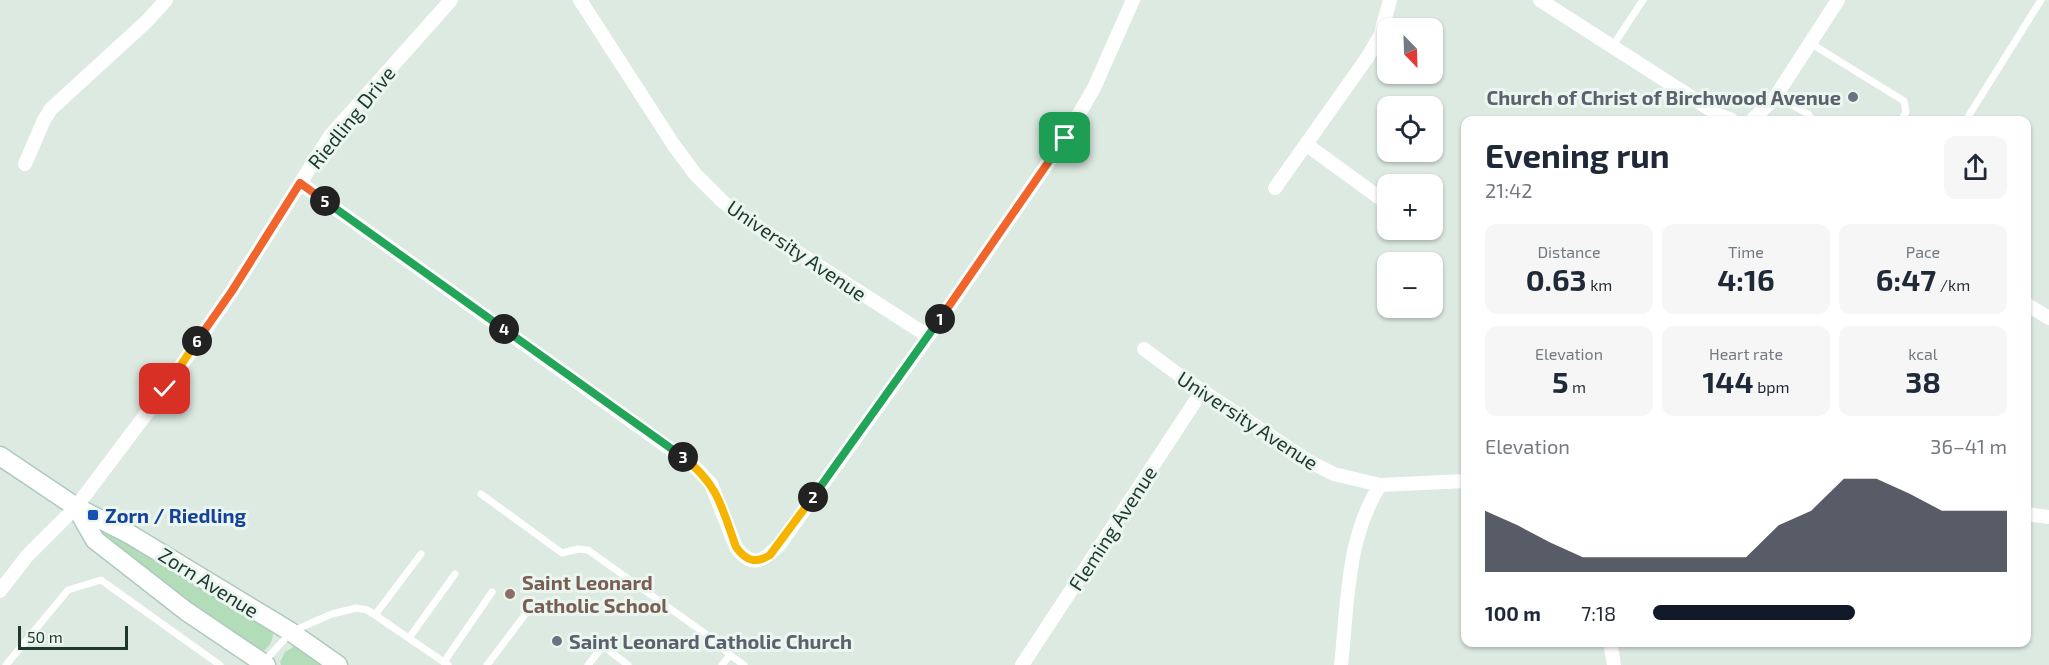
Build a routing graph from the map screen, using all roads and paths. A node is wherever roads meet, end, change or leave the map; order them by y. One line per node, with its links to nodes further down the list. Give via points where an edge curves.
1 (166, 0): 19 (street, via 51,109)
2 (451, 0): 20 (street, Riedling Drive, via 330,136)
3 (580, 0): 25 (street, University Avenue, via 672,144 722,201)
4 (1133, 0): 25 (street, via 1094,88 1065,138)
5 (1390, 0): 18 (street, via 1380,36)
6 (1540, 0): 11 (street)
7 (1643, 0): 11 (lane)
8 (1838, 0): 10 (street)
9 (2041, 0): 17 (lane)
10 (1810, 43): 12 (street); 16 (lane, via 1904,100)
11 (1612, 47): 13 (street)
12 (1776, 96): 14 (street); 15 (lane)
13 (1722, 116)
14 (1756, 116)
15 (1810, 116)
16 (1904, 116)
17 (1968, 116)
18 (1307, 145): 21 (street); 22 (street)
19 (25, 164)
20 (300, 183): 25 (street, via 694,466 711,484 736,547 742,556 754,561 763,560 780,544); 32 (street, Riedling Drive, via 165,389)
21 (1275, 188)
22 (1377, 196)
23 (2031, 307): 24 (street)
24 (2049, 318)
25 (928, 336)
26 (1144, 349): 27 (street, University Avenue)
27 (1202, 391): 30 (street, University Avenue, via 1321,468); 55 (street, Fleming Avenue)
28 (0, 456): 32 (main road)
29 (1461, 481): 30 (street, University Avenue)
30 (1380, 485): 56 (street, via 1360,525 1354,548)
31 (481, 494): 44 (lane, via 562,553 588,550)
32 (76, 507): 37 (street, via 27,556); 41 (main road, Zorn Avenue, via 131,535); 46 (main road, Zorn Avenue, via 95,540 186,611)
33 (2031, 515): 34 (street)
34 (2049, 517)
35 (421, 555): 39 (lane)
36 (455, 574): 42 (lane)
37 (0, 591)
38 (492, 592): 45 (lane)
39 (375, 615): 41 (lane, via 356,608 332,614); 42 (lane)
40 (524, 616): 50 (lane)
41 (291, 633): 46 (lane); 49 (main road, Zorn Avenue)
42 (409, 638): 45 (lane)
43 (1611, 647): 57 (street)
44 (730, 655): 53 (lane); 54 (lane)
45 (446, 663)
46 (263, 664)
47 (6, 665): 48 (lane, via 68,590 101,580)
48 (220, 665)
49 (338, 665)
50 (487, 665)
51 (588, 665): 52 (lane, via 603,646)
52 (628, 665)
53 (722, 665)
54 (744, 665)
55 (1022, 665)
56 (1341, 665)
57 (1614, 665)

